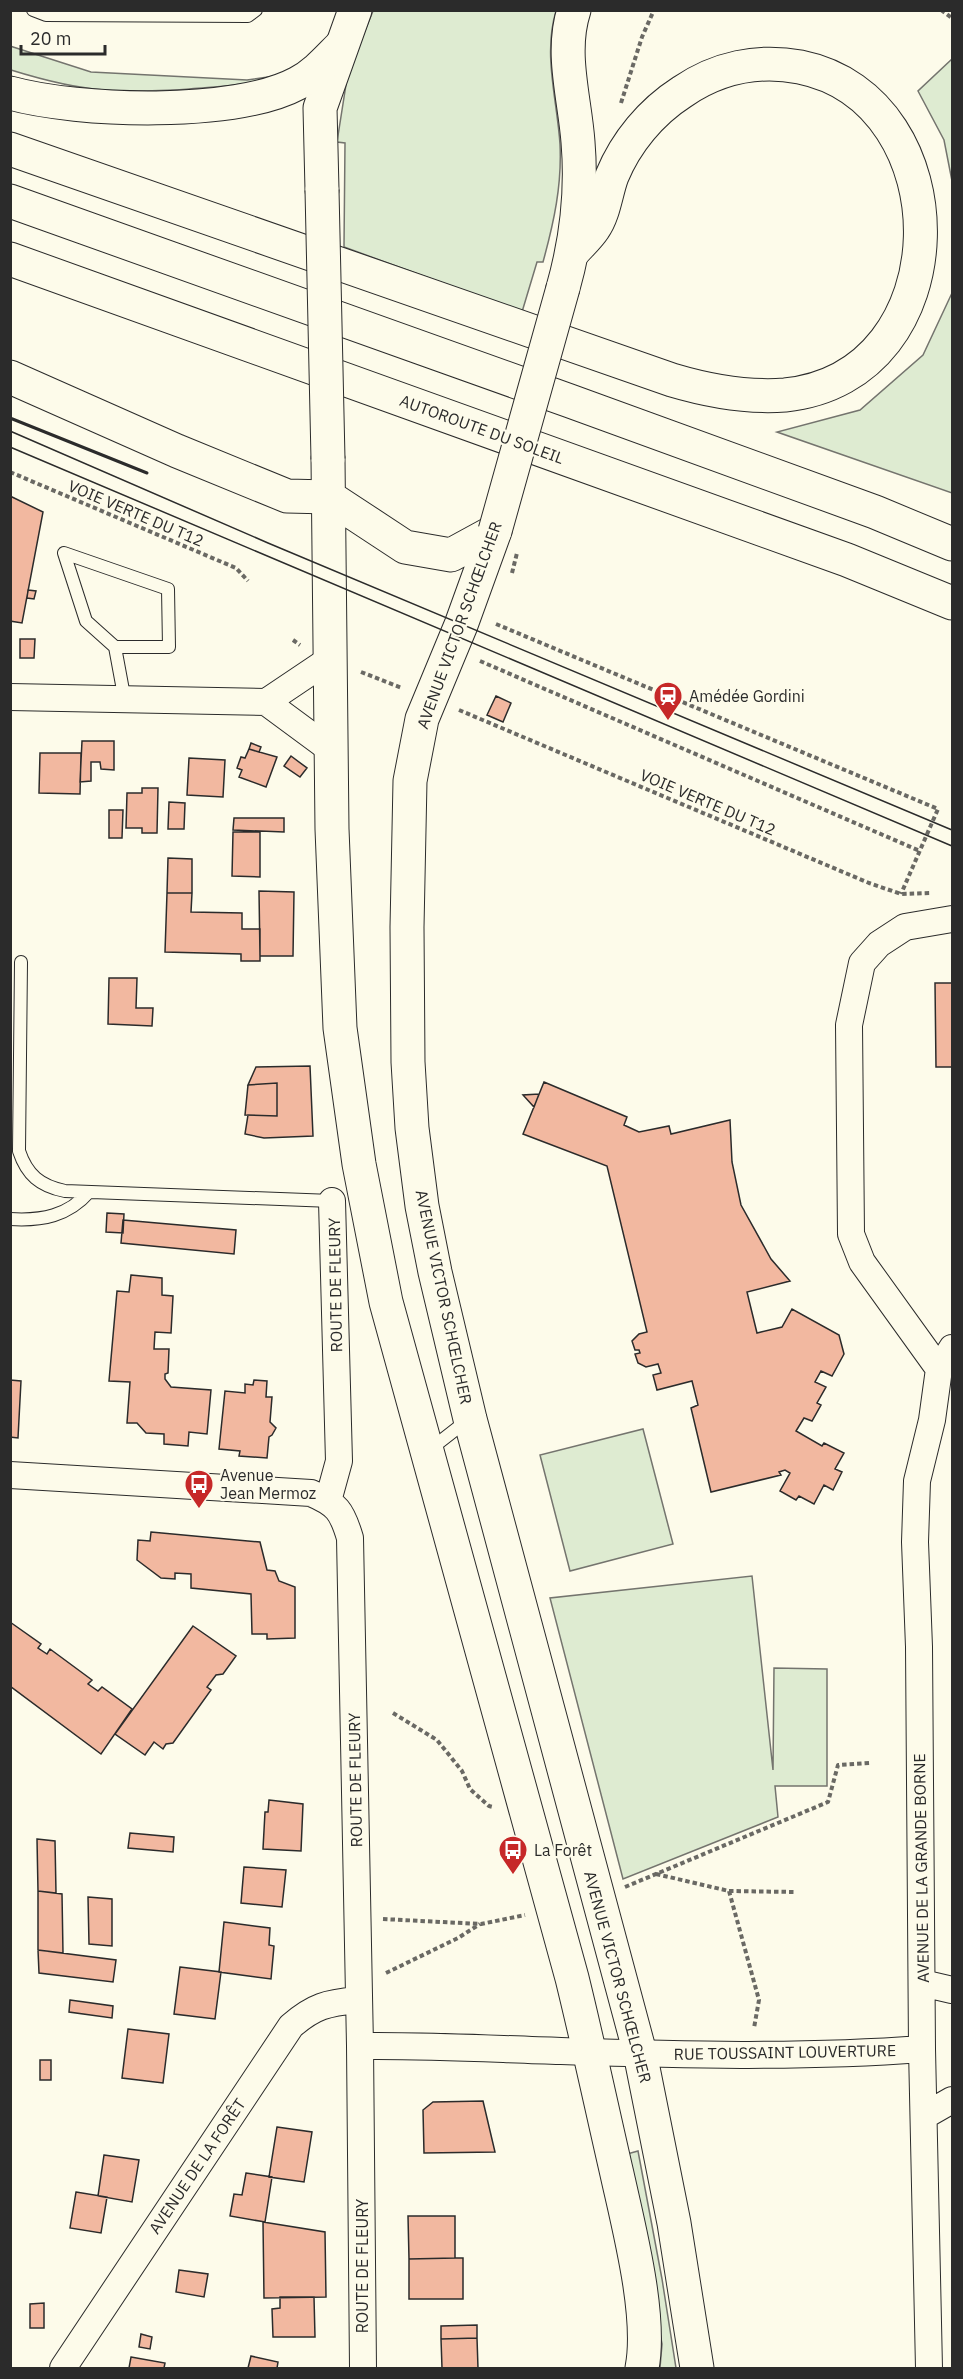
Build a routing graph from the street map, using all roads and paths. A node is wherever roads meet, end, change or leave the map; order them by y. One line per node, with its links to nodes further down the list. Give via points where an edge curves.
1 (33, 10): 2 (lane, via 46,15 224,16 248,16)
2 (256, 10)
3 (355, 10): 8 (main road)
4 (574, 10): 13 (main road, AVENUE VICTOR SCHŒLCHER, via 568,28 579,144)
5 (654, 10): 10 (path)
6 (942, 10): 7 (path)
7 (952, 18)
8 (340, 47): 9 (main road, via 298,83 270,94 228,102 106,107); 17 (main road, bridge, via 320,108)
9 (10, 93)
10 (617, 114)
11 (10, 149): 13 (main road, via 672,380 725,394 786,395 826,386 862,370 887,350 912,321 929,286 936,249 936,220 920,159 905,132 884,108 830,75 791,65 754,64 702,80 651,117 622,157 596,226)
12 (10, 201): 19 (main road, via 875,512)
13 (573, 252): 18 (main road, AVENUE VICTOR SCHŒLCHER, bridge)
14 (10, 259): 21 (main road, AUTOROUTE DU SOLEIL, via 847,560)
15 (10, 377): 17 (main road, via 287,496)
16 (10, 472): 20 (path, VOIE VERTE DU T12, via 236,568)
17 (329, 497): 18 (main road, via 405,547 451,555); 24 (main road)
18 (495, 531): 29 (main road, AVENUE VICTOR SCHŒLCHER)
19 (952, 544)
20 (248, 581)
21 (952, 603)
22 (496, 624): 31 (path, via 938,809)
23 (115, 647): 23 (lane, via 169,647 168,589 64,553 87,621); 27 (lane)
24 (330, 659): 28 (street); 29 (path, VOIE VERTE DU T12); 30 (main road)
25 (480, 661): 31 (path)
26 (10, 696): 27 (street)
27 (125, 701): 28 (street)
28 (266, 702): 30 (street)
29 (445, 704): 33 (path, VOIE VERTE DU T12); 41 (main road, AVENUE VICTOR SCHŒLCHER, via 422,719 410,781 408,1062 422,1206)
30 (331, 750): 42 (main road, via 340,1028 359,1164 386,1302)
31 (920, 850): 33 (path)
32 (942, 893): 33 (path, VOIE VERTE DU T12)
33 (901, 894): 35 (path, via 899,910)
34 (952, 919): 35 (street, AVENUE DE LA GRANDE BORNE)
35 (905, 927): 40 (street, AVENUE DE LA GRANDE BORNE, via 879,944 862,963 849,1025 851,1234 862,1262)
36 (21, 962): 37 (lane, via 19,1151 24,1167 48,1188)
37 (89, 1192): 38 (lane); 39 (lane, via 79,1204 52,1217)
38 (332, 1201): 44 (street, ROUTE DE FLEURY, via 339,1461)
39 (10, 1219)
40 (946, 1359): 55 (street, AVENUE DE LA GRANDE BORNE, via 917,1481)
41 (470, 1419): 42 (lane); 62 (main road, AVENUE VICTOR SCHŒLCHER)
42 (426, 1453): 61 (main road, via 573,1978)
43 (10, 1475): 44 (street, via 302,1493)
44 (328, 1501): 53 (street, ROUTE DE FLEURY, via 342,1514 350,1538)
45 (393, 1713): 47 (path, via 437,1740 462,1771 470,1790 489,1806)
46 (870, 1763): 48 (path, via 838,1765 828,1802)
47 (500, 1808)
48 (655, 1874): 49 (path); 50 (path)
49 (622, 1888)
50 (729, 1891): 51 (path); 58 (path, via 759,2000)
51 (795, 1892)
52 (528, 1914): 54 (path)
53 (357, 1918): 54 (path); 57 (street, ROUTE DE FLEURY)
54 (481, 1924): 57 (path)
55 (922, 1983): 56 (street); 60 (street, AVENUE DE LA GRANDE BORNE)
56 (952, 1990)
57 (357, 1993): 59 (street, ROUTE DE FLEURY); 65 (street, AVENUE DE LA FORÊT, via 309,2010 291,2026)
58 (754, 2028)
59 (360, 2046): 61 (street, RUE TOUSSAINT LOUVERTURE); 66 (street, ROUTE DE FLEURY)
60 (921, 2049): 62 (street, RUE TOUSSAINT LOUVERTURE, via 858,2054); 64 (street, AVENUE DE LA GRANDE BORNE)
61 (590, 2052): 62 (street, RUE TOUSSAINT LOUVERTURE); 67 (main road, via 631,2236 644,2325)
62 (640, 2053): 68 (main road, AVENUE VICTOR SCHŒLCHER, via 674,2223)
63 (952, 2100): 64 (street)
64 (924, 2116): 69 (street, AVENUE DE LA GRANDE BORNE)
65 (63, 2368)
66 (363, 2368)
67 (642, 2368)
68 (697, 2368)
69 (929, 2368)

